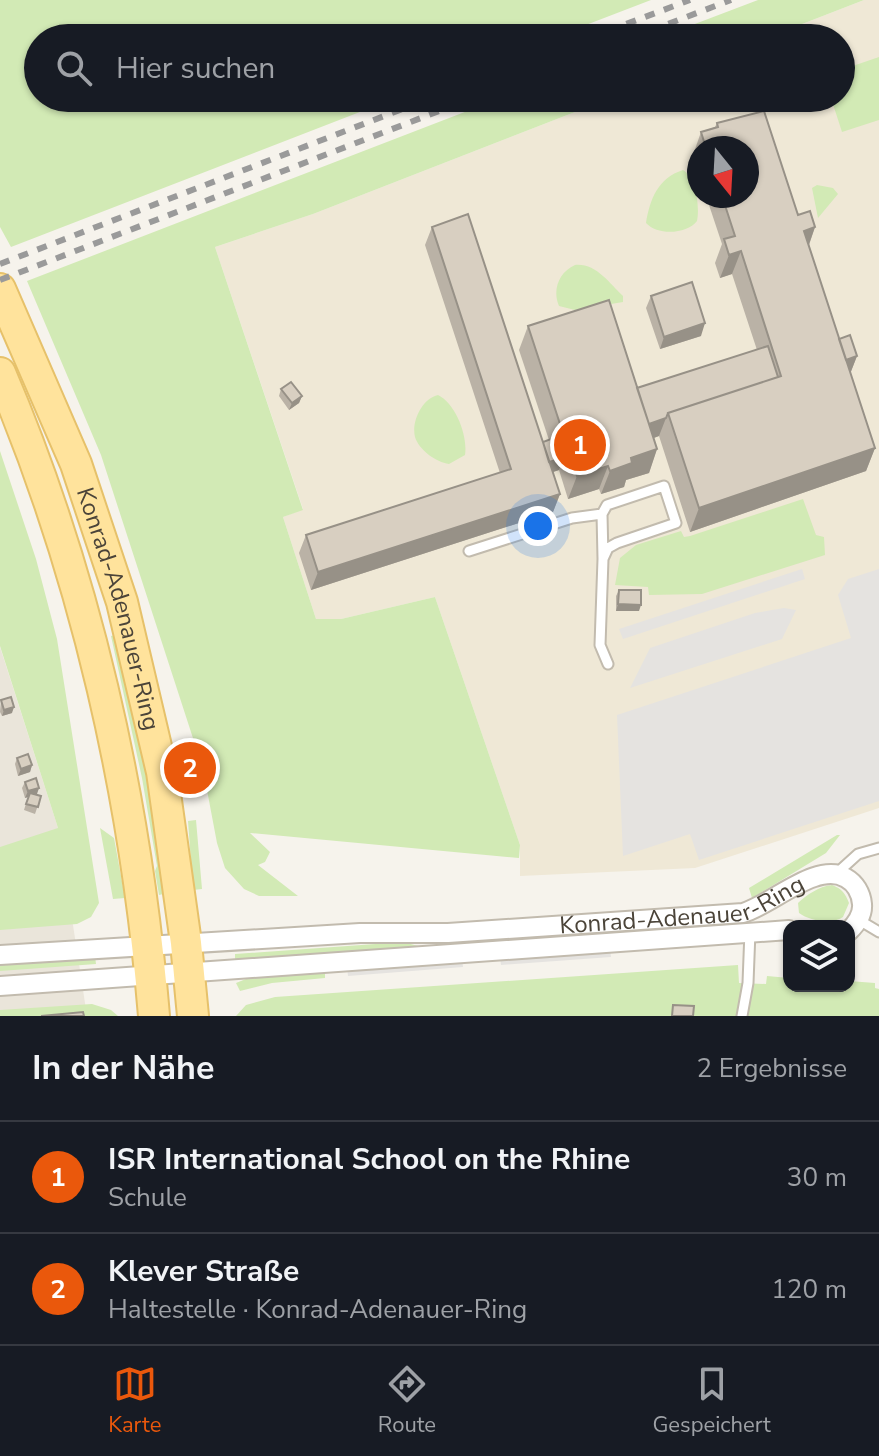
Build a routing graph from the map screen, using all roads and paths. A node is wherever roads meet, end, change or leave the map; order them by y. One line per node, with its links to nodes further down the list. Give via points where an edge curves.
1 (0, 289): 18 (main road, Konrad-Adenauer-Ring, via 76,464 122,602 162,772)
2 (0, 373): 15 (main road, Konrad-Adenauer-Ring, via 83,612 122,783)
3 (602, 514): 4 (lane, via 572,518); 5 (lane); 5 (lane, via 607,505 664,486 676,523 617,543)
4 (469, 551)
5 (603, 559): 6 (lane, via 600,645)
6 (608, 664)
7 (879, 848): 8 (lane, via 858,854)
8 (837, 873): 9 (street, Konrad-Adenauer-Ring, via 813,876 760,908); 10 (street, Konrad-Adenauer-Ring, via 860,893 862,906)
9 (747, 922): 12 (street, Konrad-Adenauer-Ring); 14 (street, Konrad-Adenauer-Ring); 17 (street, Konrad-Adenauer-Ring); 23 (lane, via 748,983)
10 (855, 923)
11 (855, 925): 13 (lane)
12 (783, 929)
13 (879, 932)
14 (448, 933): 17 (street); 18 (street, Konrad-Adenauer-Ring, via 360,933)
15 (148, 945): 16 (street); 18 (street, Konrad-Adenauer-Ring); 19 (main road, Konrad-Adenauer-Ring)
16 (0, 955)
17 (449, 955): 18 (street, Konrad-Adenauer-Ring)
18 (187, 958): 19 (street); 22 (main road, Konrad-Adenauer-Ring)
19 (151, 976): 20 (street); 21 (main road, Konrad-Adenauer-Ring)
20 (0, 986)
21 (154, 1016)
22 (193, 1016)
23 (742, 1016)

